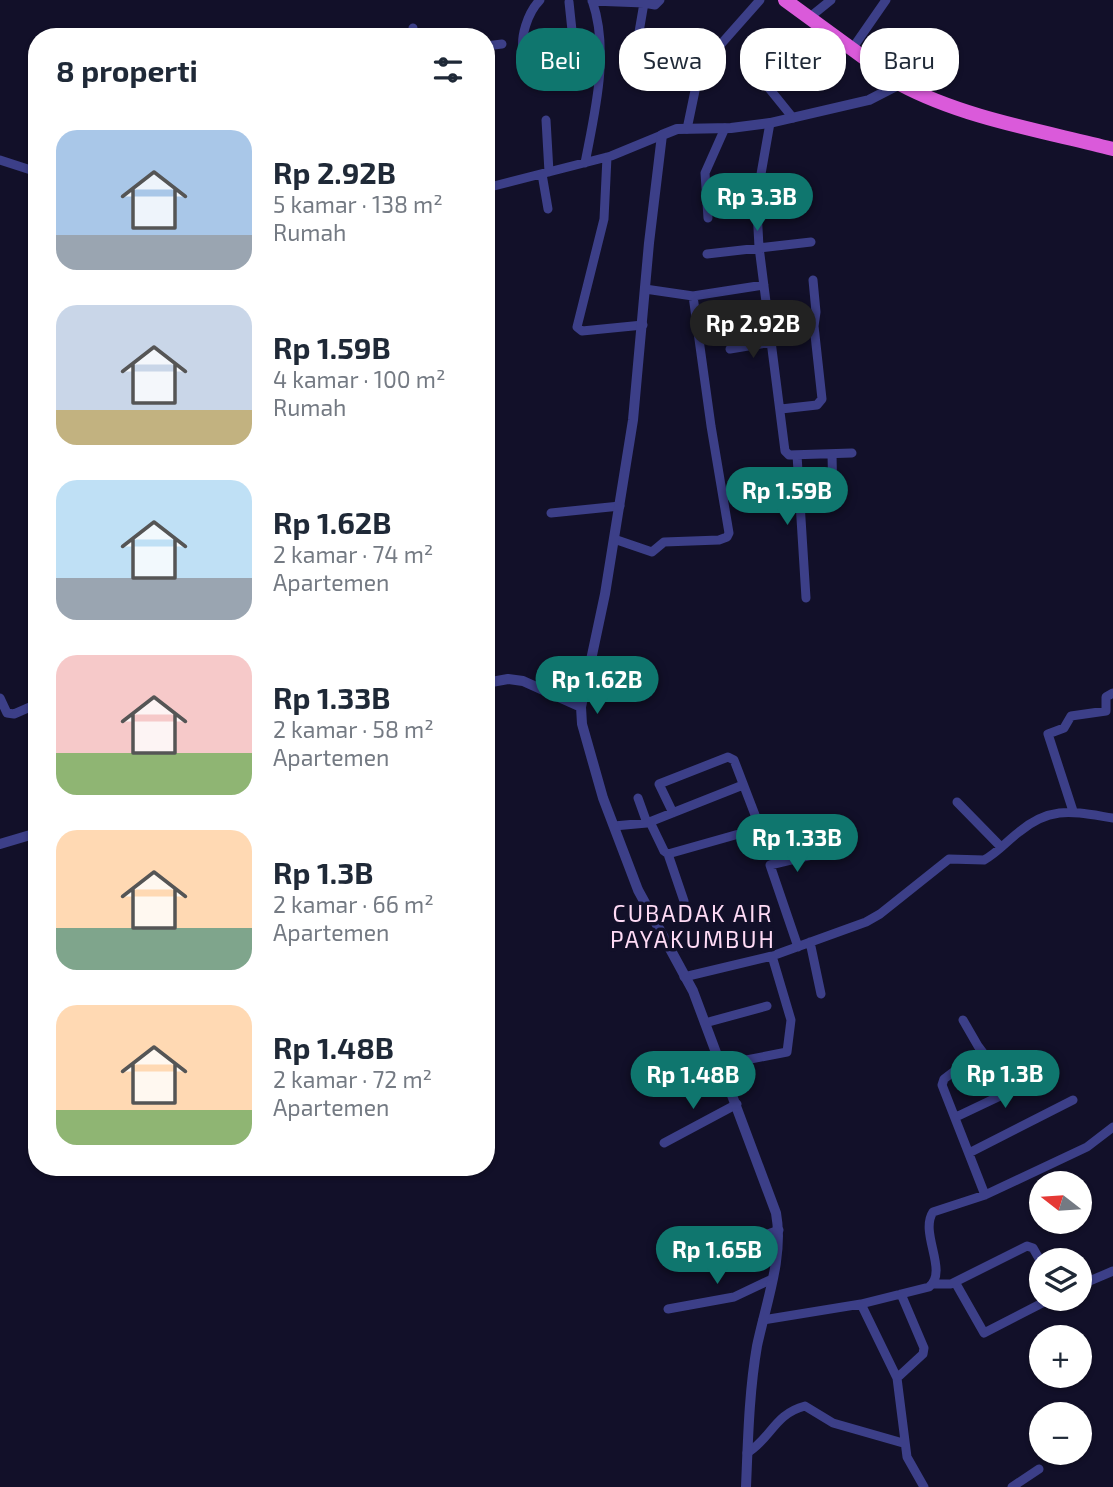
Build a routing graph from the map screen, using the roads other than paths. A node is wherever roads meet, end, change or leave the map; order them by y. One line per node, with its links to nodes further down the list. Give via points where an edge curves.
1 (540, 0): 11 (street, via 528,15)
2 (660, 0): 9 (street, via 655,5)
3 (760, 0): 27 (street, via 706,61)
4 (785, 0): 10 (highway)
5 (831, 0): 10 (street)
6 (886, 0): 17 (street)
7 (592, 1): 9 (street); 13 (street)
8 (569, 2): 12 (street)
9 (644, 3): 14 (street)
10 (810, 17): 17 (highway)
11 (526, 28)
12 (572, 28)
13 (598, 28)
14 (640, 28)
15 (502, 44): 16 (street)
16 (495, 45)
17 (852, 49): 18 (highway)
18 (860, 55)
19 (598, 91): 32 (street)
20 (771, 91): 23 (street)
21 (886, 91): 23 (street, via 869,100)
22 (913, 91): 29 (highway, via 974,113)
23 (793, 118): 25 (street)
24 (546, 120): 34 (street)
25 (771, 123): 26 (street); 39 (street, via 757,200)
26 (725, 128): 27 (street); 37 (street, via 705,173)
27 (687, 129): 28 (street)
28 (662, 135): 30 (street); 43 (street)
29 (1113, 149)
30 (607, 157): 32 (street); 46 (street, via 604,219 577,327 582,331)
31 (0, 160): 33 (street)
32 (585, 163): 34 (street)
33 (28, 169)
34 (546, 173): 35 (street); 36 (street)
35 (495, 187)
36 (548, 209)
37 (708, 218)
38 (811, 242): 39 (street)
39 (759, 247): 40 (street); 42 (street)
40 (707, 254)
41 (813, 281): 50 (street, via 822,400 817,405)
42 (764, 285): 44 (street); 45 (street)
43 (645, 289): 44 (street); 46 (street)
44 (693, 296): 47 (street)
45 (769, 317): 47 (street); 48 (street)
46 (643, 325): 54 (street)
47 (699, 332): 57 (street, via 729,533 719,540 664,542 652,552)
48 (772, 342): 49 (street); 50 (street)
49 (730, 349)
50 (781, 409): 53 (street, via 785,452)
51 (852, 453): 52 (street)
52 (832, 454): 53 (street); 55 (street, via 833,502)
53 (797, 455): 55 (street)
54 (620, 506): 56 (street); 57 (street)
55 (800, 507): 58 (street)
56 (551, 513)
57 (614, 540): 62 (street)
58 (806, 598)
59 (495, 681): 62 (street, via 523,681)
60 (1113, 693): 67 (street, via 1106,696 1105,711 1071,716 1064,729 1048,734)
61 (0, 698): 63 (street, via 7,713)
62 (581, 707): 71 (street, via 589,754)
63 (28, 708)
64 (743, 785): 68 (street); 68 (street, via 734,760 725,757 659,784); 75 (street, via 760,828)
65 (638, 798): 70 (street)
66 (957, 802): 74 (street)
67 (1073, 811): 69 (street); 74 (street, via 1044,816)
68 (673, 813): 70 (street)
69 (1113, 818)
70 (648, 822): 71 (street); 75 (street)
71 (614, 826): 81 (street, via 638,890)
72 (28, 836): 73 (street)
73 (0, 844)
74 (1001, 847): 78 (street, via 984,860 949,859 873,918)
75 (668, 854): 77 (street)
76 (816, 854): 79 (street, via 770,865)
77 (684, 901)
78 (810, 942): 79 (street); 82 (street)
79 (798, 947): 80 (street)
80 (772, 956): 81 (street); 86 (street, via 791,1020 787,1052)
81 (684, 977): 85 (street)
82 (821, 993)
83 (768, 1006): 85 (street)
84 (963, 1020): 89 (street)
85 (705, 1023): 86 (street)
86 (720, 1065): 91 (street)
87 (961, 1066): 92 (street, via 942,1083)
88 (1042, 1076): 89 (street)
89 (1011, 1090): 92 (street)
90 (1073, 1100): 95 (street)
91 (737, 1104): 94 (street); 97 (street)
92 (956, 1117): 95 (street)
93 (1113, 1127): 96 (street, via 1087,1147)
94 (664, 1143)
95 (968, 1153): 96 (street)
96 (985, 1195): 104 (street, via 930,1216)
97 (779, 1230): 99 (street); 101 (street)
98 (1033, 1248): 103 (street, via 1027,1246)
99 (699, 1258)
100 (1113, 1271): 102 (street)
101 (772, 1279): 107 (street, via 734,1297); 109 (street)
102 (1092, 1280)
103 (955, 1282): 104 (street); 108 (street, via 984,1333)
104 (934, 1284): 105 (street)
105 (901, 1294): 106 (street); 110 (street, via 925,1348)
106 (861, 1304): 109 (street); 110 (street)
107 (668, 1309)
108 (1029, 1310)
109 (763, 1320): 112 (street, via 750,1396)
110 (897, 1378): 111 (street)
111 (904, 1443): 112 (street, via 833,1423 801,1406 776,1421 759,1445); 115 (street)
112 (747, 1453): 114 (street)
113 (1039, 1469): 116 (street)
114 (746, 1487)
115 (925, 1487)
116 (1012, 1487)

